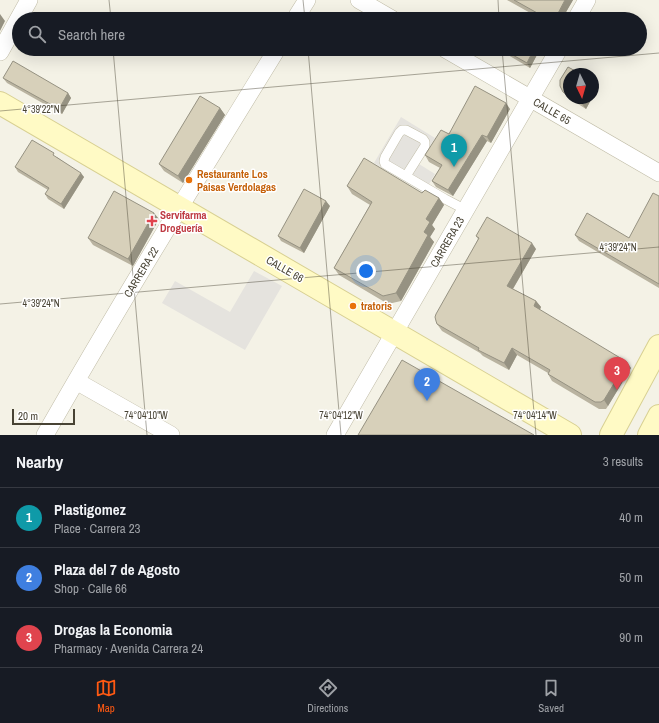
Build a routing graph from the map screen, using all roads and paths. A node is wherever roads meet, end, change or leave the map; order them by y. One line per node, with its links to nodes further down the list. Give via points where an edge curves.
1 (29, 0): 5 (street)
2 (307, 0): 6 (street)
3 (359, 0): 7 (street)
4 (587, 0): 8 (street)
5 (22, 12)
6 (299, 12)
7 (380, 12)
8 (580, 12)
9 (12, 30): 10 (street)
10 (0, 52)
11 (273, 56): 18 (street, CARRERA 22)
12 (457, 56): 14 (street, CALLE 65)
13 (555, 56): 14 (street, CARRERA 23)
14 (530, 98): 16 (street, CALLE 65); 19 (street, CARRERA 23)
15 (0, 103): 18 (main road, CALLE 66)
16 (659, 173)
17 (406, 176): 17 (lane, via 384,161 402,130 423,139 424,142); 19 (lane)
18 (179, 208): 20 (main road, CALLE 66); 22 (street, CARRERA 22)
19 (466, 210): 20 (street, CARRERA 23)
20 (394, 333): 26 (street, CARRERA 23); 27 (main road, CALLE 66)
21 (659, 346): 28 (main road)
22 (76, 381): 24 (street, CARRERA 22); 25 (street)
23 (659, 416): 29 (main road)
24 (44, 435)
25 (171, 435)
26 (335, 435)
27 (570, 435)
28 (611, 435)
29 (649, 435)

